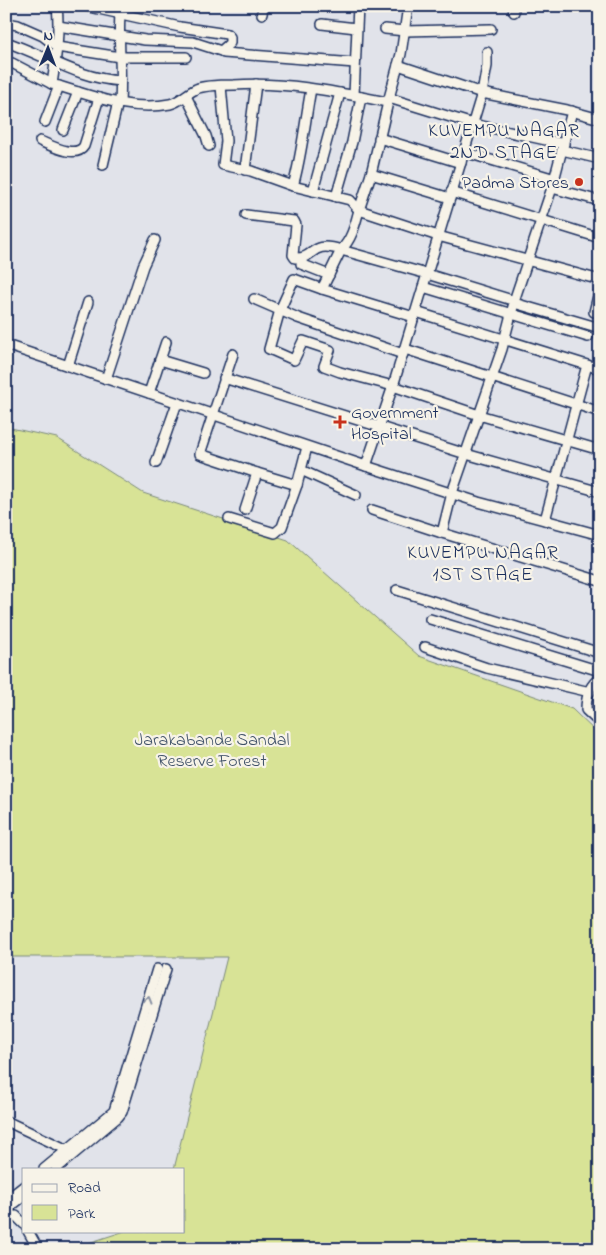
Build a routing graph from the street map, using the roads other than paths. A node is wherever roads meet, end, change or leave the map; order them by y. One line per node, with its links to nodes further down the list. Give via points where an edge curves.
1 (57, 6): 8 (street)
2 (84, 6): 5 (street)
3 (358, 6): 9 (street)
4 (408, 6): 12 (street)
5 (120, 14): 13 (street); 13 (street, via 227,34 230,43 222,51 193,42)
6 (6, 23): 15 (street, via 43,36)
7 (322, 24): 9 (street)
8 (58, 26): 13 (street); 15 (street)
9 (356, 28): 20 (street)
10 (386, 29): 12 (street)
11 (491, 29): 12 (street)
12 (405, 30): 23 (street)
13 (118, 36): 18 (street)
14 (6, 42): 22 (street)
15 (57, 47): 18 (street); 22 (street)
16 (487, 52): 31 (street)
17 (224, 53): 20 (street)
18 (120, 56): 19 (street); 24 (street)
19 (186, 57)
20 (355, 62): 33 (street)
21 (12, 63): 26 (street)
22 (56, 64): 24 (street); 26 (street)
23 (398, 65): 31 (street); 35 (street)
24 (121, 81): 36 (street)
25 (256, 84): 27 (street); 28 (street); 50 (street)
26 (56, 85): 29 (street); 39 (street)
27 (222, 86): 32 (street, via 197,88); 50 (street, via 226,142 223,165)
28 (311, 89): 30 (street); 53 (street, via 300,163)
29 (78, 92): 34 (street); 41 (street)
30 (340, 93): 33 (street); 54 (street)
31 (482, 93): 37 (street); 40 (street)
32 (186, 96): 36 (street, via 173,104 152,107); 44 (street)
33 (357, 96): 35 (street); 56 (street, via 352,142)
34 (99, 98): 36 (street); 43 (street, via 82,150 77,152)
35 (388, 100): 40 (street); 42 (street)
36 (119, 102): 49 (street)
37 (572, 111): 38 (street); 45 (street)
38 (600, 119)
39 (45, 122)
40 (473, 124): 45 (street); 46 (street)
41 (63, 130)
42 (379, 138): 48 (street); 51 (street)
43 (40, 142)
44 (209, 146)
45 (563, 147): 47 (street); 52 (street)
46 (464, 152): 48 (street); 52 (street)
47 (600, 159)
48 (461, 163): 55 (street)
49 (103, 165)
50 (245, 170): 53 (street)
51 (371, 174): 55 (street); 58 (street)
52 (554, 184): 57 (street); 60 (street)
53 (293, 186): 54 (street)
54 (313, 192): 56 (street)
55 (451, 195): 60 (street); 61 (street)
56 (336, 197): 58 (street, via 350,200)
57 (600, 201)
58 (359, 210): 61 (street); 64 (street, via 354,229)
59 (246, 215): 64 (street, via 294,221 295,258 327,245)
60 (542, 220): 62 (street); 65 (street)
61 (438, 236): 65 (street); 67 (street)
62 (600, 238)
63 (156, 240): 92 (street, via 143,266)
64 (341, 250): 67 (street); 68 (street)
65 (528, 261): 69 (street); 75 (street)
66 (301, 264): 68 (street)
67 (427, 274): 70 (street); 75 (street)
68 (329, 275): 72 (street)
69 (600, 280)
70 (423, 287): 78 (street); 79 (street)
71 (600, 288): 77 (street)
72 (322, 289): 76 (street, via 294,279); 79 (street)
73 (254, 299): 76 (street)
74 (88, 302): 89 (street)
75 (514, 302): 78 (street); 80 (street)
76 (280, 310): 85 (street); 95 (street, via 269,349 294,360 303,340 330,350 324,366)
77 (594, 312)
78 (511, 314): 81 (street); 82 (street)
79 (415, 315): 82 (street); 85 (street)
80 (600, 328)
81 (588, 337)
82 (504, 339): 88 (street); 94 (street)
83 (166, 342): 87 (street)
84 (6, 345): 89 (street)
85 (404, 352): 94 (street); 95 (street)
86 (233, 354): 93 (street)
87 (160, 360): 91 (street); 96 (street)
88 (588, 365): 90 (street); 98 (street)
89 (68, 366): 92 (street)
90 (600, 369)
91 (203, 373)
92 (106, 378): 96 (street)
93 (224, 378): 100 (street); 102 (street)
94 (492, 378): 98 (street); 101 (street)
95 (393, 386): 101 (street); 102 (street)
96 (149, 393): 97 (street)
97 (177, 403): 100 (street); 107 (street)
98 (577, 405): 99 (street); 103 (street)
99 (600, 412)
100 (213, 415): 104 (street); 110 (street, via 200,454)
101 (479, 415): 103 (street); 106 (street)
102 (380, 428): 106 (street); 108 (street)
103 (567, 440): 105 (street); 111 (street)
104 (307, 446): 108 (street); 109 (street)
105 (600, 450)
106 (466, 454): 111 (street); 114 (street)
107 (156, 463)
108 (366, 466): 114 (street)
109 (302, 470): 112 (street); 115 (street)
110 (257, 474): 112 (street); 116 (street)
111 (556, 480): 113 (street); 119 (street)
112 (297, 485): 118 (street, via 282,527 276,533)
113 (600, 492)
114 (452, 493): 119 (street); 120 (street)
115 (356, 495)
116 (245, 510)
117 (372, 510): 120 (street)
118 (229, 519)
119 (545, 520): 121 (street)
120 (442, 533): 122 (street)
121 (600, 535)
122 (600, 581)
123 (397, 590): 126 (street)
124 (430, 619): 127 (street)
125 (425, 647): 129 (street, via 487,668)
126 (600, 653)
127 (600, 671)
128 (600, 678): 129 (street)
129 (590, 692): 130 (street, via 586,698 586,710)
130 (600, 723)
131 (161, 969): 133 (street, via 122,1112)
132 (8, 1124): 133 (street)
133 (71, 1152): 134 (street); 135 (street)
134 (46, 1168)
135 (57, 1168)
136 (22, 1188): 138 (street)
137 (22, 1198): 139 (street)
138 (6, 1200)
139 (6, 1210)
140 (6, 1220): 141 (street, via 16,1216)
141 (22, 1222)
142 (29, 1232): 143 (street)
143 (38, 1249)

